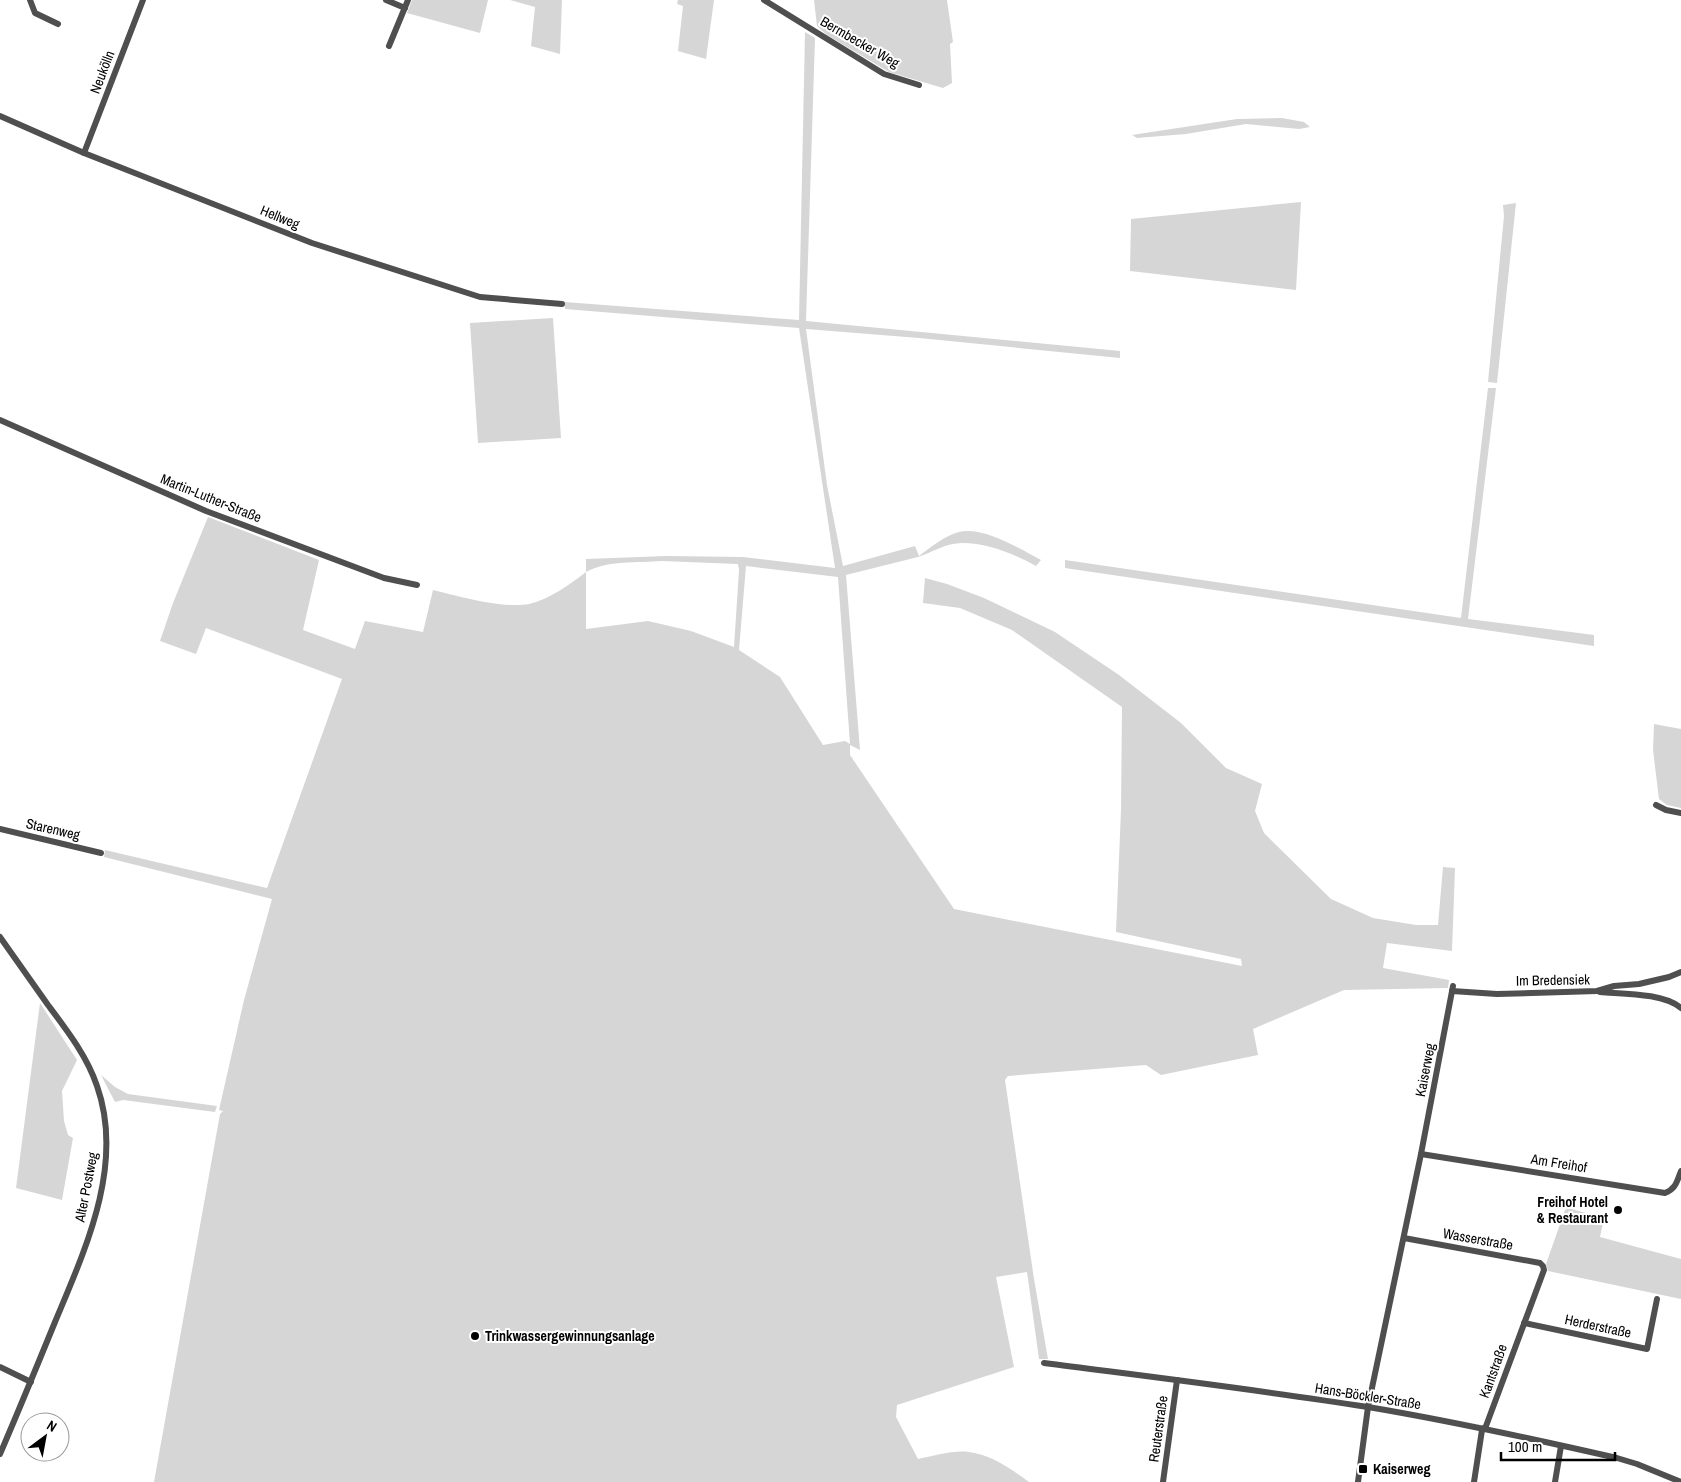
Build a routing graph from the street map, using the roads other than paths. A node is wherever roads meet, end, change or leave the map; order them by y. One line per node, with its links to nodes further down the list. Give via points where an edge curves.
1 (30, 0): 7 (street, via 35,13)
2 (144, 0): 11 (street, Neukölln)
3 (386, 0): 6 (street)
4 (408, 0): 6 (street)
5 (764, 0): 9 (street, Bermbecker Weg, via 884,74)
6 (405, 8): 8 (street)
7 (58, 24)
8 (390, 46)
9 (919, 85)
10 (0, 116): 11 (street, Hellweg)
11 (84, 153): 12 (street, Hellweg, via 312,243 480,297)
12 (562, 304)
13 (0, 420): 14 (street, Martin-Luther-Straße, via 206,511 384,578)
14 (417, 585)
15 (1656, 805): 16 (street)
16 (1681, 813)
17 (0, 829): 18 (street, Starenweg)
18 (101, 853)
19 (0, 937): 33 (street, Alter Postweg, via 63,1024 90,1069 100,1096 106,1128 98,1209)
20 (1681, 972): 22 (street, Im Bredensiek)
21 (1453, 988): 22 (street, Im Bredensiek, via 1497,994); 24 (street, Kaiserweg)
22 (1597, 991): 23 (street, via 1659,998)
23 (1681, 1008)
24 (1421, 1154): 25 (street, Am Freihof, via 1665,1193 1676,1186); 26 (street, Kaiserweg)
25 (1681, 1171)
26 (1404, 1238): 27 (street, Wasserstraße, via 1540,1263); 34 (street, Kaiserweg)
27 (1544, 1270): 29 (street, Kantstraße)
28 (1657, 1299): 29 (street, Herderstraße, via 1647,1349)
29 (1524, 1323): 35 (street, Kantstraße)
30 (1044, 1362): 32 (street, Hans-Böckler-Straße)
31 (0, 1367): 33 (street)
32 (1177, 1380): 34 (street, Hans-Böckler-Straße); 38 (street, Reuterstraße)
33 (30, 1382): 37 (street, Alter Postweg)
34 (1368, 1407): 35 (street, Hans-Böckler-Straße); 39 (street, Kaiserweg)
35 (1482, 1430): 36 (street, Hans-Böckler-Straße); 40 (street, Kantstraße)
36 (1561, 1446): 41 (street); 42 (street, Hans-Böckler-Straße, via 1637,1464)
37 (0, 1454)
38 (1163, 1482)
39 (1358, 1482)
40 (1474, 1482)
41 (1555, 1482)
42 (1681, 1482)

